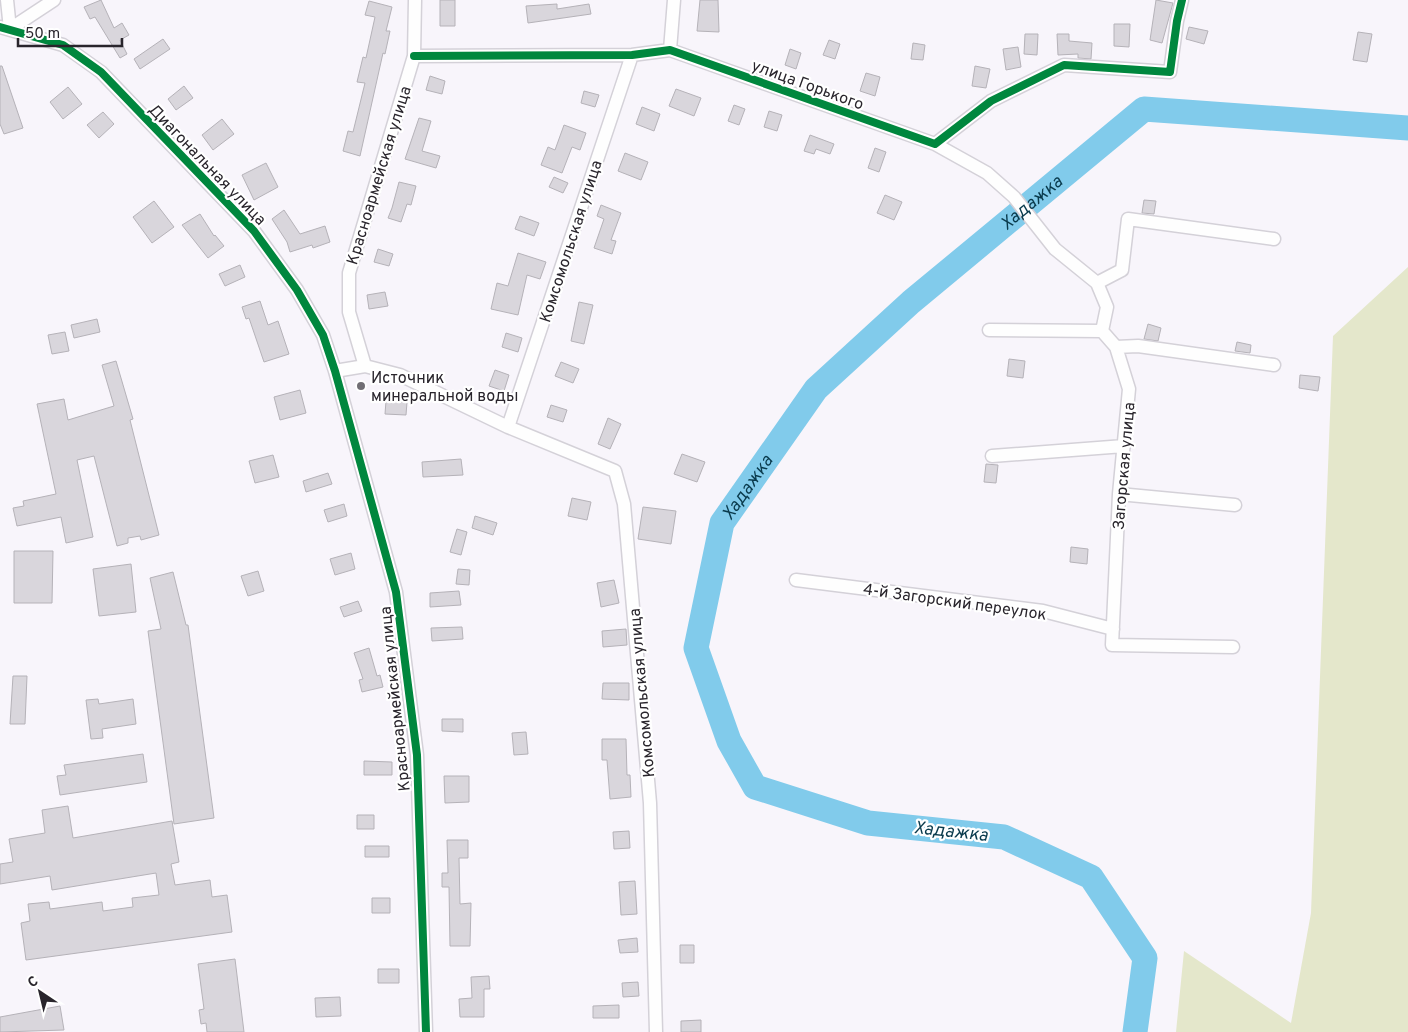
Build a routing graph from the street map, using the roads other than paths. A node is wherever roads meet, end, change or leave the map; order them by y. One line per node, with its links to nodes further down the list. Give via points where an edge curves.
1 (7, 0): 6 (street)
2 (54, 0): 6 (street)
3 (415, 0): 9 (street, Красноармейская улица)
4 (674, 0): 7 (street)
5 (1182, 0): 10 (street, via 1170,72 1064,65 991,101)
6 (5, 28): 18 (street, Диагональная улица, via 62,45 101,72 254,231 323,335)
7 (670, 50): 8 (street, улица Горького); 10 (street, улица Горького)
8 (632, 55): 9 (street, улица Горького); 19 (street, Комсомольская улица)
9 (414, 56): 17 (street, Красноармейская улица, via 349,272 348,312)
10 (935, 144): 12 (street, улица Горького, via 986,173 1014,197 1055,249)
11 (1274, 239): 12 (street, via 1128,219 1122,270)
12 (1097, 283): 14 (street, via 1107,307)
13 (989, 330): 14 (street)
14 (1102, 330): 15 (street, Загорская улица)
15 (1116, 347): 16 (street, via 1138,346); 20 (street, Загорская улица, via 1129,389)
16 (1274, 365)
17 (365, 366): 18 (street); 19 (street, Комсомольская улица, via 400,375)
18 (335, 370): 27 (street, Красноармейская улица, via 396,592 416,755)
19 (508, 426): 28 (street, Комсомольская улица, via 614,471 624,504 650,803)
20 (1124, 446): 21 (street); 22 (street, Загорская улица)
21 (992, 456)
22 (1119, 494): 23 (street); 25 (street, Загорская улица)
23 (1236, 505)
24 (796, 580): 25 (street, 4-й Загорский переулок, via 1043,611)
25 (1113, 629): 26 (street, Загорская улица, via 1112,645)
26 (1233, 647)
27 (426, 1032)
28 (656, 1032)

